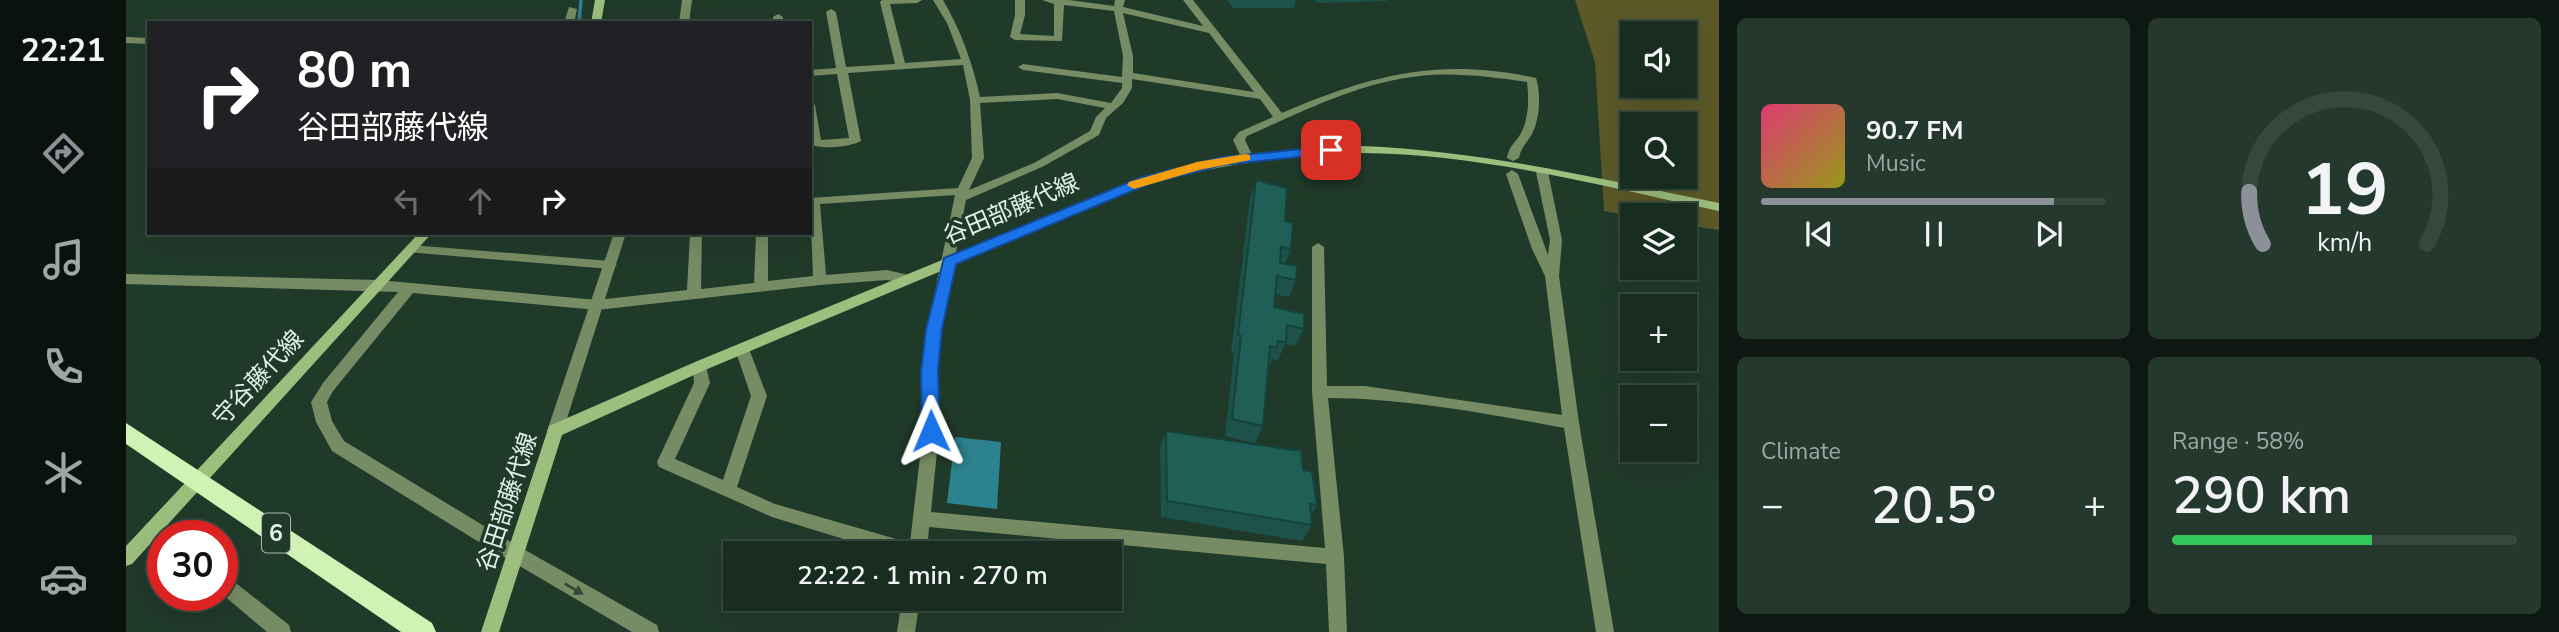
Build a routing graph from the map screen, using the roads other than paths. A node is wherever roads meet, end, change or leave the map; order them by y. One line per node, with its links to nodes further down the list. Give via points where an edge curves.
1 (600, 0): 13 (main road)
2 (687, 0): 14 (street)
3 (917, 0): 19 (street, via 885,2)
4 (938, 0): 18 (street, via 953,23)
5 (1020, 0): 8 (street, via 1015,37 1059,39)
6 (1047, 0): 8 (street)
7 (1188, 0): 15 (street)
8 (1059, 1): 9 (street)
9 (1119, 4): 15 (street); 23 (street)
10 (572, 9): 12 (street)
11 (831, 12): 21 (street)
12 (569, 21)
13 (596, 21)
14 (684, 21)
15 (1212, 31): 24 (street)
16 (126, 40): 17 (street)
17 (147, 41)
18 (967, 62): 19 (street); 25 (street)
19 (901, 67): 21 (street)
20 (1023, 67): 23 (street)
21 (843, 71): 22 (street); 28 (street, via 855,141)
22 (812, 73)
23 (1128, 78): 24 (street); 26 (street, via 1127,88)
24 (1261, 96): 27 (street)
25 (975, 100): 26 (street, via 1058,96); 31 (street, via 978,158)
26 (1111, 107): 31 (street, via 1095,133 1038,165)
27 (1280, 118): 29 (street, via 1241,137); 41 (street, via 1353,89 1405,75 1472,73 1532,80 1532,121 1525,139 1515,147 1513,166 1538,249)
28 (813, 144)
29 (1247, 157): 30 (main road, 谷田部藤代線, via 1331,150 1395,151); 39 (main road, 谷田部藤代線, via 1147,180)
30 (1542, 172): 32 (main road, 谷田部藤代線); 41 (street, via 1556,240)
31 (961, 194): 39 (street); 44 (street, via 814,201)
32 (1719, 207)
33 (424, 235): 38 (main road, 守谷藤代線)
34 (619, 235): 40 (street)
35 (695, 235): 48 (street)
36 (762, 235): 46 (street)
37 (1318, 247): 52 (street)
38 (411, 249): 40 (street); 45 (main road, 守谷藤代線)
39 (949, 261): 43 (main road, 谷田部藤代線); 58 (street, via 934,329)
40 (610, 265): 49 (street)
41 (1552, 276): 53 (street)
42 (126, 279): 45 (street)
43 (908, 279): 44 (street, via 887,275); 50 (main road, 谷田部藤代線)
44 (820, 280): 46 (street)
45 (378, 285): 47 (street); 56 (main road, 守谷藤代線)
46 (761, 286): 48 (street)
47 (409, 288): 49 (street); 61 (street, via 328,387 319,402 324,422 338,446 364,464)
48 (694, 294): 49 (street)
49 (597, 305): 54 (street)
50 (742, 349): 51 (main road, 谷田部藤代線); 57 (street, via 759,396)
51 (701, 366): 54 (main road, 谷田部藤代線); 57 (street, via 702,383 665,462)
52 (1320, 392): 53 (street, via 1365,392); 62 (street)
53 (1571, 424): 72 (street)
54 (555, 431): 61 (main road, 谷田部藤代線)
55 (126, 432): 56 (highway, 6)
56 (198, 480): 63 (main road, 守谷藤代線); 67 (highway, 6)
57 (728, 490): 59 (street, via 772,510)
58 (922, 519): 60 (street); 62 (street)
59 (877, 541)
60 (919, 541)
61 (515, 554): 68 (main road, 谷田部藤代線); 69 (street, one-way to 69)
62 (1335, 557): 71 (street)
63 (126, 558)
64 (238, 596): 66 (street)
65 (909, 611): 70 (street)
66 (282, 632)
67 (422, 632)
68 (490, 632)
69 (650, 632)
70 (906, 632)
71 (1338, 632)
72 (1605, 632)

